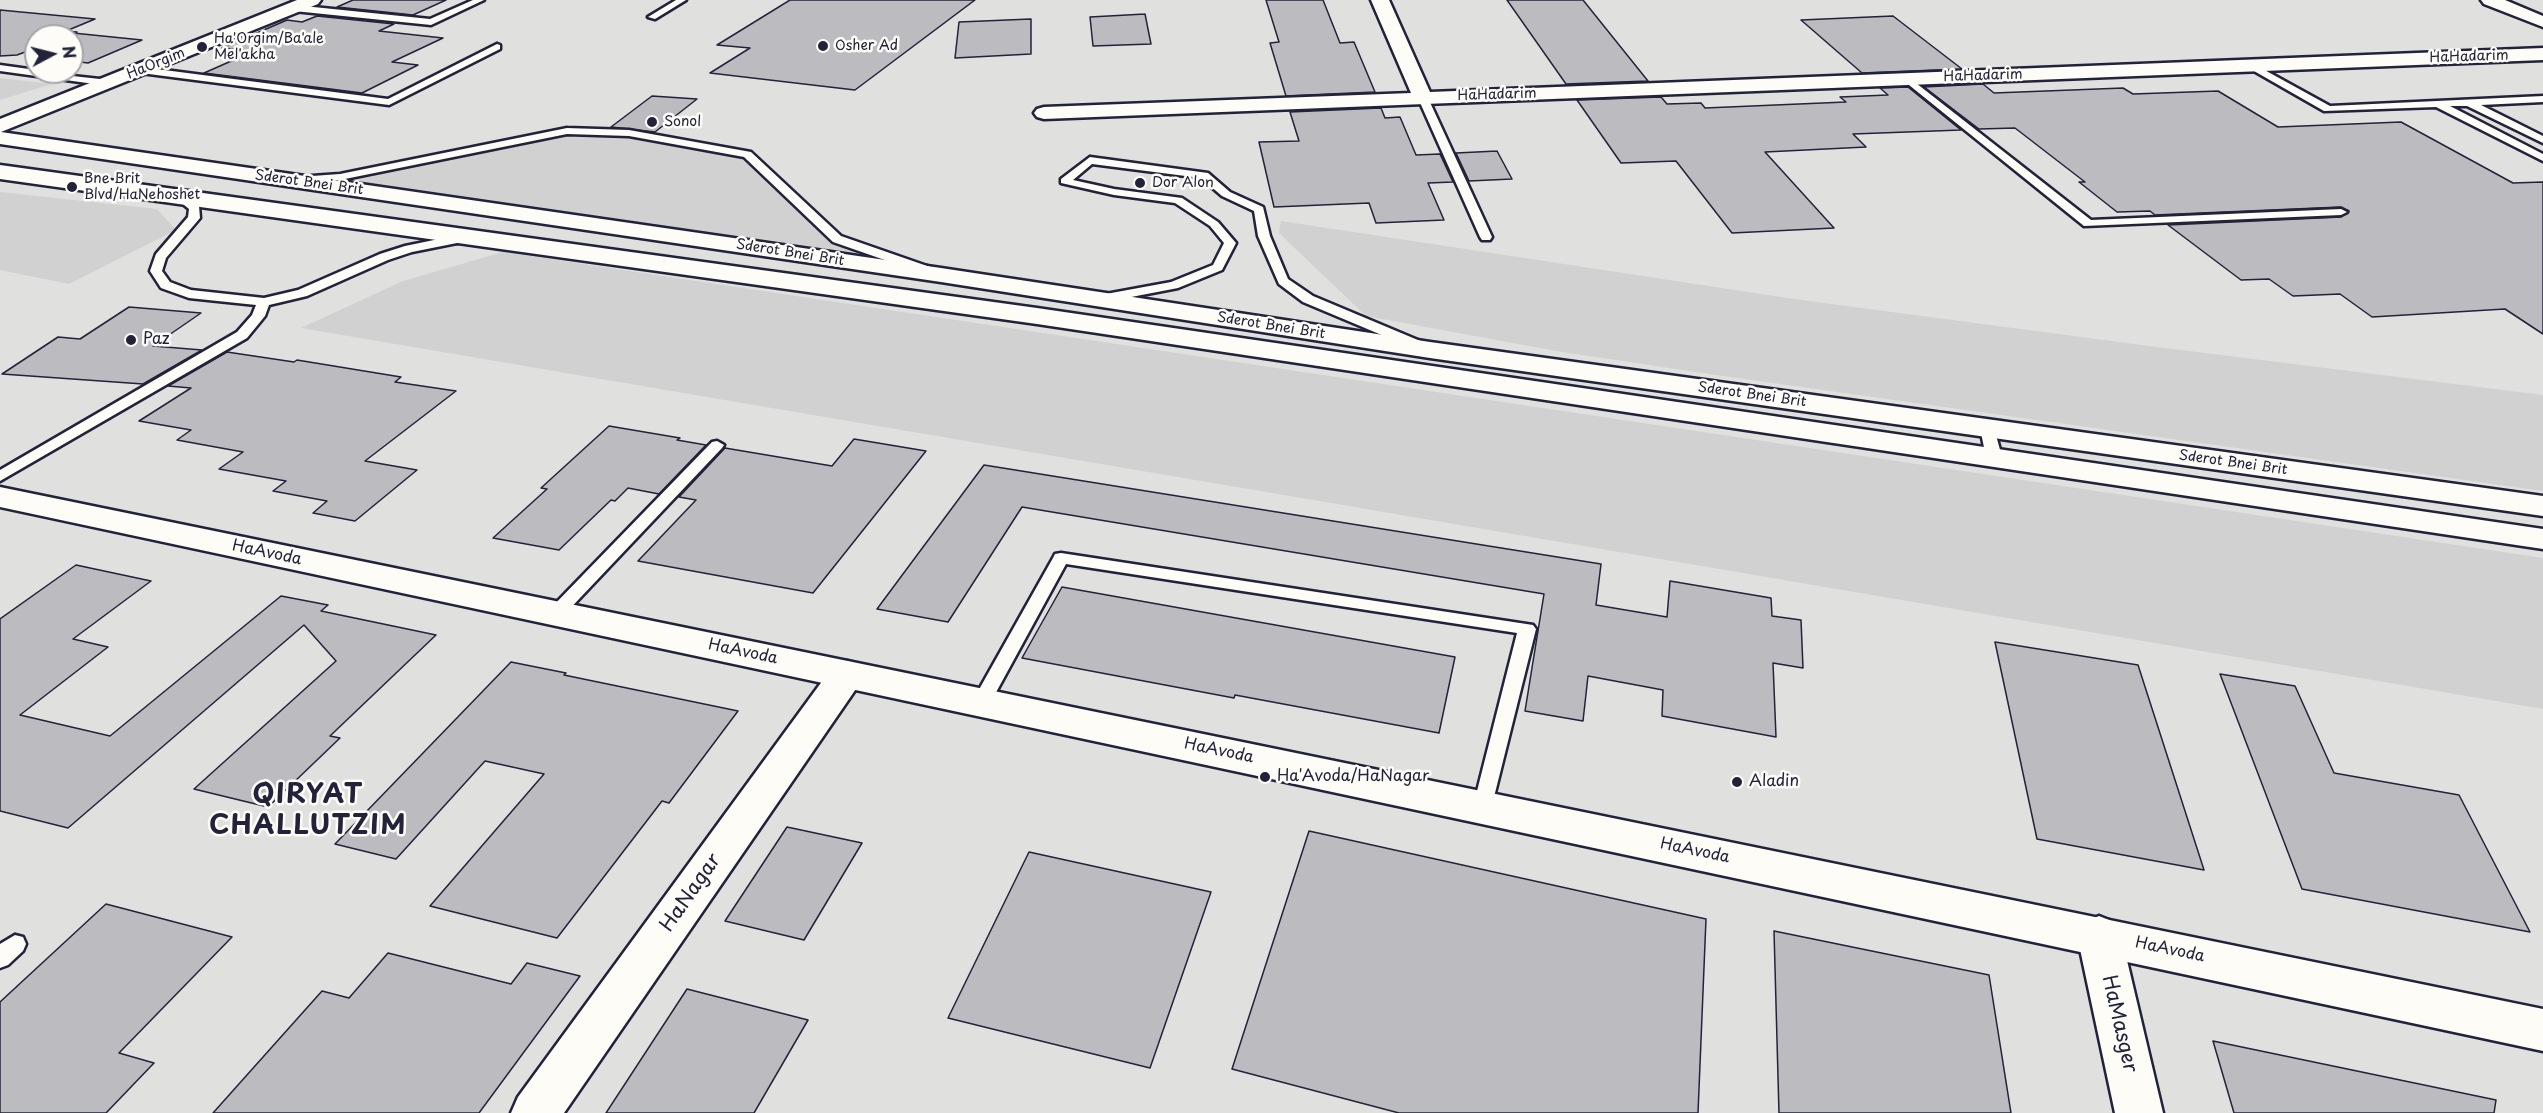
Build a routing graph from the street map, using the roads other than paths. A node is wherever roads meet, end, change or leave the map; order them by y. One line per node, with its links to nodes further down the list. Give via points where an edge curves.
1 (312, 0): 6 (street, HaOrgim)
2 (480, 0): 6 (lane, via 431,22)
3 (682, 0): 7 (lane)
4 (1380, 0): 17 (street)
5 (2490, 0): 8 (street)
6 (289, 4): 13 (street, HaOrgim); 16 (street, HaOrgim)
7 (652, 17)
8 (2543, 22)
9 (497, 47): 13 (lane, via 389,102)
10 (2543, 54): 11 (street, HaHadarim)
11 (2250, 65): 14 (street, HaHadarim); 20 (lane, via 2328,109)
12 (0, 68): 16 (lane)
13 (141, 70): 15 (street, HaOrgim)
14 (1907, 79): 17 (street, HaHadarim); 31 (lane, via 2088,224)
15 (109, 83): 16 (street, HaOrgim); 16 (lane)
16 (72, 89): 21 (street, HaOrgim); 23 (street, HaOrgim); 26 (street, via 45,116 41,127)
17 (1423, 98): 22 (street, HaHadarim); 33 (lane)
18 (2543, 99): 19 (lane)
19 (2470, 103): 20 (lane); 25 (lane)
20 (2437, 104): 27 (lane)
21 (7, 106)
22 (1044, 112)
23 (0, 126)
24 (0, 138): 26 (street, Sderot Bnei Brit)
25 (2543, 140)
26 (69, 148): 29 (street, Sderot Bnei Brit)
27 (2543, 158)
28 (2, 173): 30 (street, Sderot Bnei Brit)
29 (288, 180): 34 (street, Sderot Bnei Brit); 34 (lane, via 340,177 567,131 629,133 747,154 837,239)
30 (178, 195): 32 (street, Sderot Bnei Brit); 36 (lane, via 195,208 194,218 160,257 156,271 165,285 189,294)
31 (2341, 212)
32 (473, 237): 36 (lane, via 409,249 302,293); 38 (street, Sderot Bnei Brit)
33 (1486, 237)
34 (941, 275): 35 (street, Sderot Bnei Brit)
35 (1097, 299): 37 (street, Sderot Bnei Brit); 37 (lane, via 1174,285 1218,267 1230,243 1214,224 1178,200 1065,181 1090,160 1204,174 1226,194 1260,209 1264,236 1283,281 1308,299)
36 (264, 302): 40 (lane, via 242,335)
37 (1430, 350): 38 (street, Sderot Bnei Brit)
38 (1991, 443): 42 (street, Sderot Bnei Brit); 43 (street, Sderot Bnei Brit)
39 (717, 445): 44 (lane)
40 (0, 476)
41 (0, 497): 44 (street, HaAvoda)
42 (2543, 506)
43 (2543, 539)
44 (556, 613): 45 (street, HaAvoda)
45 (847, 674): 46 (street, HaAvoda); 50 (street, HaNagar)
46 (981, 702): 47 (street, HaAvoda); 47 (lane, via 1061,558 1527,629)
47 (1484, 807): 48 (street, HaAvoda)
48 (2099, 935): 49 (street, HaAvoda); 51 (street, HaMasger)
49 (2543, 1030)
50 (535, 1113)
51 (2139, 1113)

